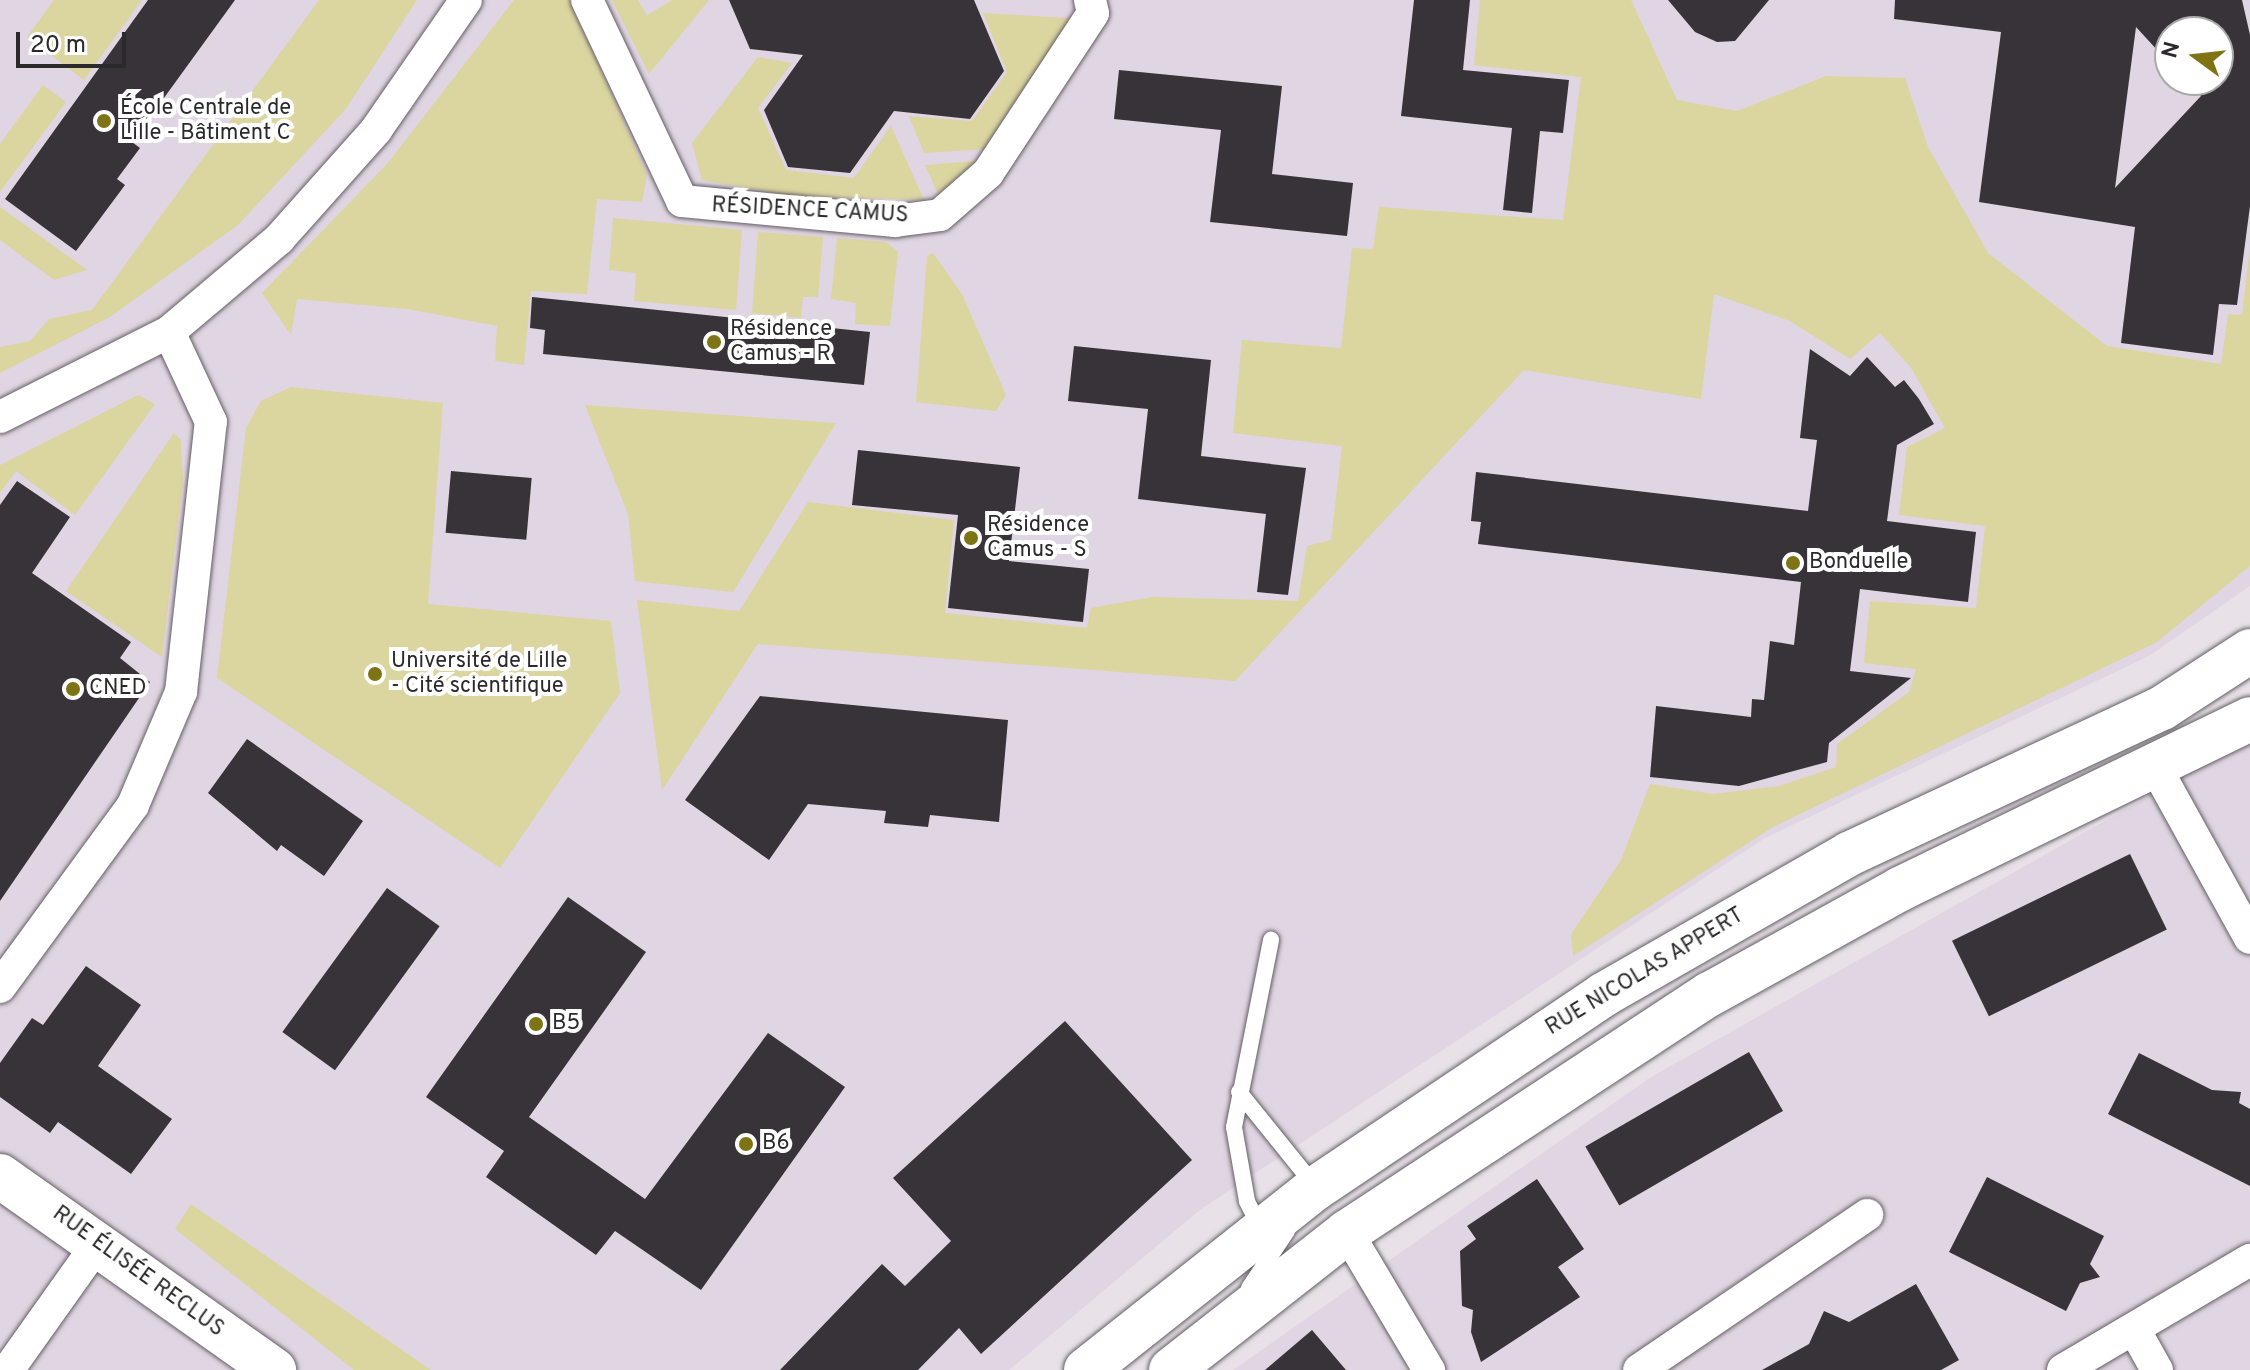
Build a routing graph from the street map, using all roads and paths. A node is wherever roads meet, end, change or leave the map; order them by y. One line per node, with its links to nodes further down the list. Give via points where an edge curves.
1 (466, 0): 4 (street, via 376,130 316,201)
2 (587, 0): 3 (street, RÉSIDENCE CAMUS, via 682,201 895,221 940,215 988,173 1093,13)
3 (1090, 0)
4 (169, 332): 5 (street); 11 (street, via 211,422 181,692 133,805)
5 (0, 417)
6 (2250, 651): 14 (main road, RUE NICOLAS APPERT, via 2162,708 1882,837 1746,911 1590,1003)
7 (2243, 721): 8 (main road)
8 (2156, 768): 9 (street); 17 (main road, via 1773,957)
9 (2250, 938)
10 (1271, 940): 12 (lane)
11 (0, 987)
12 (1239, 1092): 14 (lane); 16 (lane, via 1234,1127 1247,1201)
13 (0, 1176): 18 (main road, RUE ÉLISÉE RECLUS)
14 (1316, 1188): 16 (main road, RUE NICOLAS APPERT); 20 (lane)
15 (1867, 1215): 27 (street)
16 (1261, 1229): 24 (main road, RUE NICOLAS APPERT)
17 (1347, 1232): 20 (main road); 26 (street)
18 (99, 1242): 22 (street); 23 (main road, RUE ÉLISÉE RECLUS)
19 (2250, 1260): 21 (street)
20 (1221, 1329): 25 (main road)
21 (2134, 1329): 28 (street); 29 (street)
22 (8, 1370)
23 (274, 1370)
24 (1086, 1370)
25 (1171, 1370)
26 (1429, 1370)
27 (1639, 1370)
28 (2063, 1370)
29 (2157, 1370)

